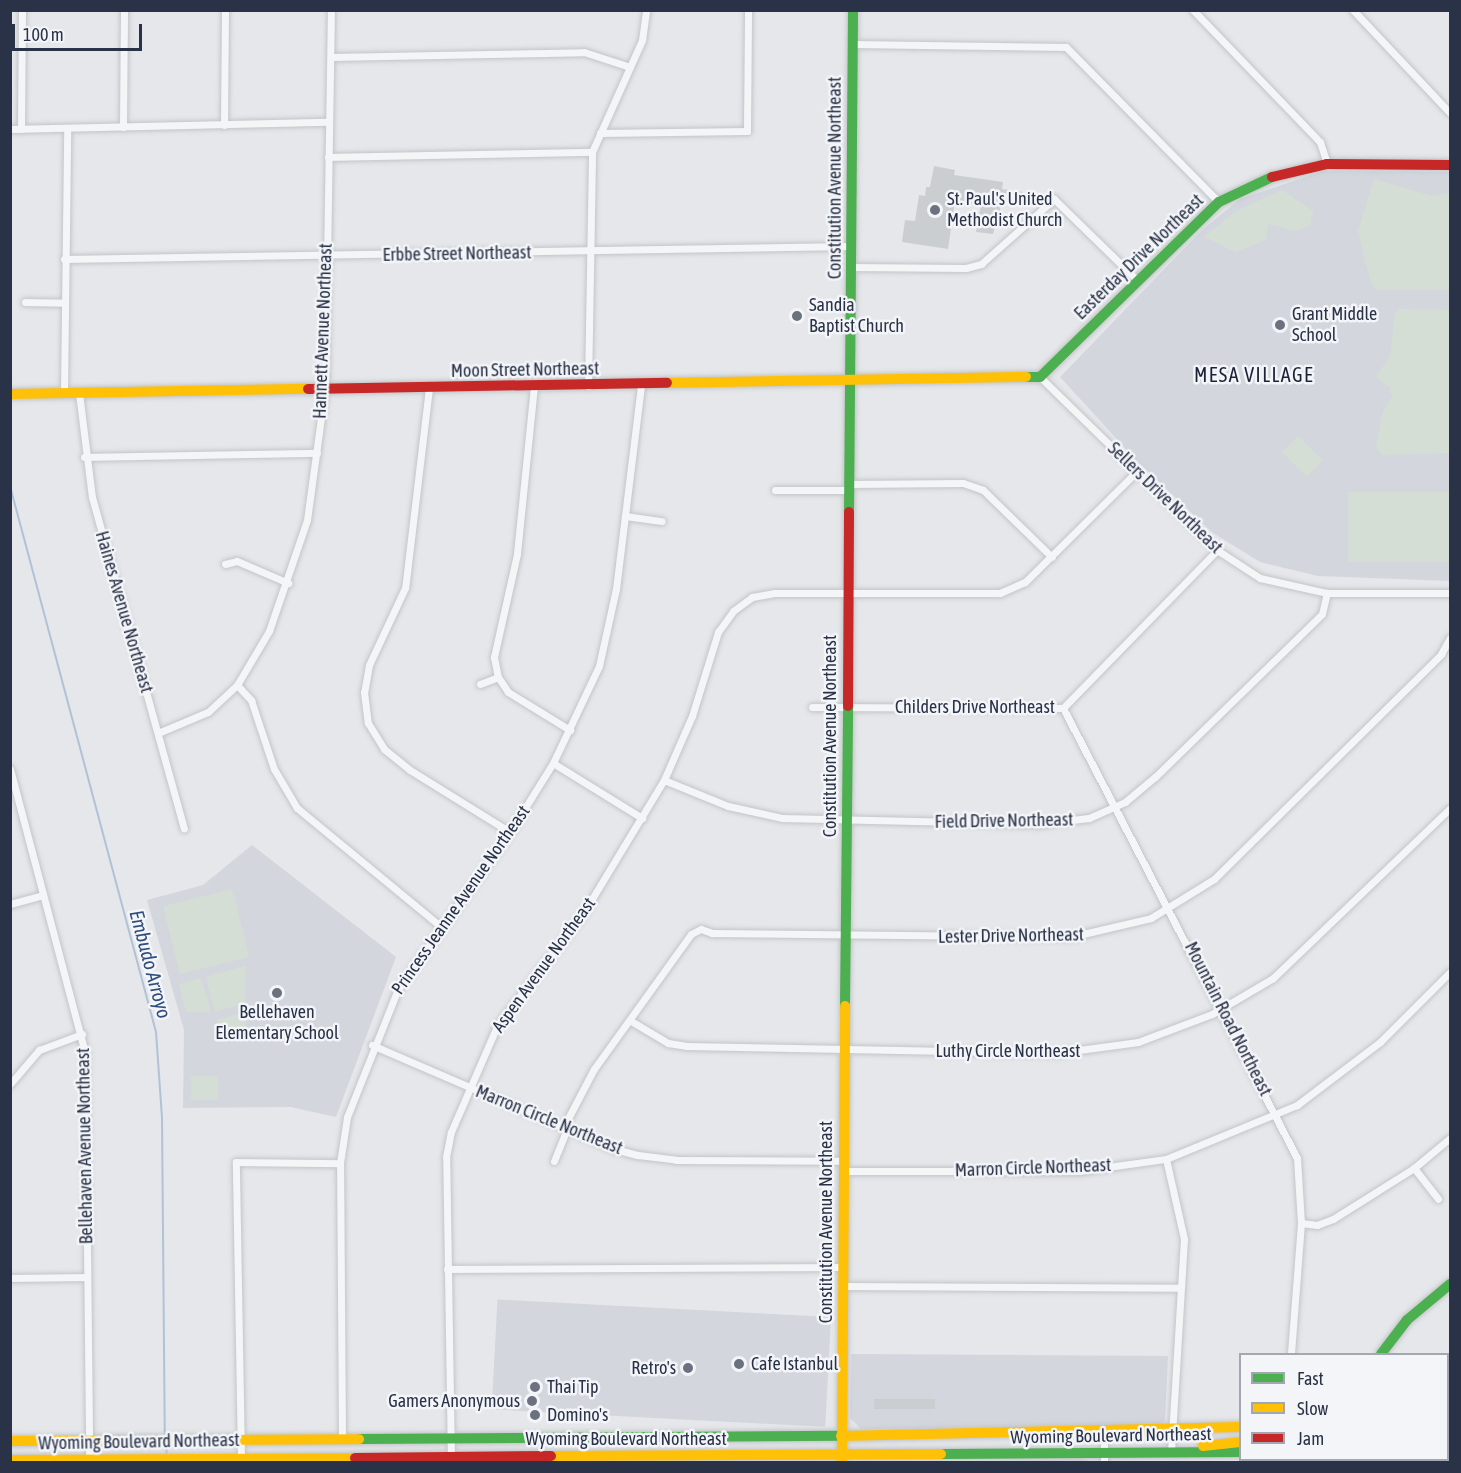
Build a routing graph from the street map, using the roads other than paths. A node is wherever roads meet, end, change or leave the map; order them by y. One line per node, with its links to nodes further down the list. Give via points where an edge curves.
1 (22, 10): 18 (street)
2 (124, 10): 16 (street)
3 (225, 10): 15 (street)
4 (331, 10): 11 (street, Hannett Avenue Northeast)
5 (646, 10): 12 (street, via 642,40)
6 (748, 10): 20 (street, via 747,131)
7 (853, 10): 10 (main road, Constitution Avenue Northeast)
8 (1194, 10): 23 (street, via 1320,142)
9 (1353, 10): 13 (street)
10 (852, 44): 25 (street, via 1066,47); 26 (main road, Constitution Avenue Northeast)
11 (331, 57): 12 (street, via 584,52); 14 (street, Hannett Avenue Northeast)
12 (630, 68): 20 (street)
13 (1450, 113)
14 (328, 122): 15 (street); 22 (street, Hannett Avenue Northeast)
15 (224, 125): 16 (street)
16 (123, 127): 19 (street)
17 (10, 129): 18 (street)
18 (21, 129): 19 (street)
19 (67, 129): 29 (street)
20 (600, 133): 21 (street)
21 (592, 152): 22 (street); 27 (street)
22 (328, 157): 28 (street, Hannett Avenue Northeast)
23 (1327, 164): 24 (main road, Easterday Drive Northeast); 25 (main road, Easterday Drive Northeast, via 1263,179)
24 (1450, 165)
25 (1219, 202): 31 (main road, Easterday Drive Northeast)
26 (850, 246): 27 (street, Erbbe Street Northeast); 30 (main road, Constitution Avenue Northeast)
27 (589, 252): 28 (street, Erbbe Street Northeast); 37 (street)
28 (325, 257): 29 (street, Erbbe Street Northeast); 40 (street, Hannett Avenue Northeast)
29 (64, 259): 33 (street)
30 (850, 267): 31 (street, via 966,268 981,264 1054,199); 35 (main road, Constitution Avenue Northeast)
31 (1138, 281): 34 (main road, Easterday Drive Northeast)
32 (25, 302): 33 (street)
33 (64, 303): 41 (street)
34 (1040, 377): 35 (main road, Moon Street Northeast); 46 (street, Sellers Drive Northeast)
35 (849, 381): 38 (main road, Moon Street Northeast); 47 (main road, Constitution Avenue Northeast)
36 (534, 386): 37 (main road, Moon Street Northeast); 39 (main road, Moon Street Northeast); 59 (street, via 517,554 496,639)
37 (588, 386): 38 (main road, Moon Street Northeast)
38 (640, 386): 49 (street, Princess Jeanne Avenue Northeast)
39 (429, 388): 40 (main road, Moon Street Northeast); 75 (street, via 405,588 369,664 364,692 368,723 384,749 410,770)
40 (325, 389): 42 (main road, Moon Street Northeast); 44 (street, Hannett Avenue Northeast)
41 (64, 393): 42 (main road, Moon Street Northeast); 43 (main road, Moon Street Northeast)
42 (79, 393): 45 (street, Haines Avenue Northeast)
43 (10, 394)
44 (317, 453): 45 (street); 54 (street, Hannett Avenue Northeast, via 307,520)
45 (84, 458): 66 (street, Haines Avenue Northeast)
46 (1136, 472): 51 (street, Sellers Drive Northeast); 52 (street, Aspen Avenue Northeast)
47 (848, 487): 48 (street); 52 (street, via 963,483 983,490); 55 (main road, Constitution Avenue Northeast)
48 (775, 490)
49 (625, 516): 50 (street); 65 (street, Princess Jeanne Avenue Northeast, via 599,666)
50 (662, 521)
51 (1217, 550): 56 (street, Sellers Drive Northeast, via 1260,578); 64 (street, Childers Drive Northeast)
52 (1052, 557): 55 (street, Aspen Avenue Northeast, via 1025,582 1000,593)
53 (225, 564): 54 (street, via 237,561)
54 (288, 584): 61 (street, Hannett Avenue Northeast, via 269,631)
55 (847, 593): 63 (main road, Constitution Avenue Northeast); 69 (street, Aspen Avenue Northeast, via 775,593 752,597 733,611 718,632 692,716)
56 (1327, 593): 57 (street, Sellers Drive Northeast); 70 (street, Field Drive Northeast, via 1322,614 1155,777)
57 (1450, 593)
58 (1450, 638): 78 (street, Lester Drive Northeast, via 1441,654 1214,879)
59 (498, 676): 60 (street); 65 (street, via 526,705)
60 (480, 684)
61 (237, 685): 66 (street, Hannett Avenue Northeast, via 208,712); 79 (street, via 251,700 274,769 297,808)
62 (812, 707): 63 (street, Childers Drive Northeast)
63 (847, 708): 64 (street, Childers Drive Northeast); 73 (main road, Constitution Avenue Northeast)
64 (1063, 708): 70 (street, Mountain Road Northeast)
65 (570, 730): 67 (street, Princess Jeanne Avenue Northeast)
66 (158, 733): 74 (street, Haines Avenue Northeast)
67 (553, 763): 72 (street); 75 (street, Princess Jeanne Avenue Northeast)
68 (10, 769): 76 (street, Bellehaven Avenue Northeast)
69 (664, 780): 72 (street, Aspen Avenue Northeast); 73 (street, Field Drive Northeast, via 728,806 782,818)
70 (1117, 807): 73 (street, Field Drive Northeast, via 1089,818 1048,823); 78 (street, Mountain Road Northeast)
71 (1450, 808): 82 (street, Luthy Circle Northeast, via 1300,955)
72 (642, 818): 88 (street, Aspen Avenue Northeast, via 578,921 497,1026)
73 (846, 821): 80 (main road, Constitution Avenue Northeast)
74 (184, 828)
75 (510, 832): 79 (street, Princess Jeanne Avenue Northeast)
76 (43, 894): 77 (street); 84 (street, Bellehaven Avenue Northeast)
77 (10, 904)
78 (1170, 908): 80 (street, Lester Drive Northeast, via 1113,930 1070,937); 82 (street, Mountain Road Northeast)
79 (440, 926): 85 (street, Princess Jeanne Avenue Northeast, via 401,983)
80 (844, 936): 83 (street, Lester Drive Northeast, via 712,933 701,929 691,934); 86 (main road, Constitution Avenue Northeast)
81 (1450, 972): 89 (street, Marron Circle Northeast, via 1345,1072)
82 (1222, 1009): 86 (street, Luthy Circle Northeast, via 1167,1033 1083,1051); 89 (street, Mountain Road Northeast)
83 (632, 1021): 86 (street, Luthy Circle Northeast, via 668,1043 687,1046); 90 (street, Lester Drive Northeast, via 594,1069)
84 (82, 1034): 87 (street, via 39,1050); 101 (street, Bellehaven Avenue Northeast)
85 (372, 1045): 88 (street, Marron Circle Northeast); 94 (street, Princess Jeanne Avenue Northeast, via 347,1117)
86 (843, 1050): 95 (main road, Constitution Avenue Northeast)
87 (10, 1084)
88 (469, 1087): 90 (street, Marron Circle Northeast); 100 (street, Aspen Avenue Northeast, via 447,1156)
89 (1277, 1115): 92 (street, Marron Circle Northeast); 98 (street, Mountain Road Northeast, via 1297,1158)
90 (565, 1129): 93 (street, Lester Drive Northeast); 95 (street, Marron Circle Northeast, via 611,1148 676,1160)
91 (1450, 1138): 96 (street)
92 (1167, 1159): 95 (street, Marron Circle Northeast, via 1079,1171); 105 (street, via 1185,1239)
93 (554, 1161)
94 (340, 1162): 112 (street, via 236,1162); 113 (street, Princess Jeanne Avenue Northeast)
95 (842, 1166): 99 (main road, Constitution Avenue Northeast)
96 (1414, 1168): 97 (street); 98 (street, via 1333,1219 1317,1226)
97 (1438, 1199)
98 (1301, 1223): 106 (street, Mountain Road Northeast)
99 (842, 1267): 100 (street); 104 (main road, Constitution Avenue Northeast)
100 (447, 1269): 114 (street, Aspen Avenue Northeast)
101 (87, 1277): 102 (street); 115 (street, Bellehaven Avenue Northeast)
102 (10, 1278)
103 (1450, 1284): 107 (main road, via 1407,1320)
104 (841, 1286): 105 (street); 111 (main road, Constitution Avenue Northeast)
105 (1180, 1288): 109 (street)
106 (1291, 1353)
107 (1382, 1353)
108 (1239, 1427): 109 (main road, Wyoming Boulevard Northeast)
109 (1172, 1429): 110 (main road, Wyoming Boulevard Northeast); 118 (street)
110 (1104, 1431): 111 (main road, Wyoming Boulevard Northeast); 121 (street)
111 (841, 1436): 114 (main road, Wyoming Boulevard Northeast); 122 (main road, Constitution Avenue Northeast)
112 (240, 1438): 113 (main road, Wyoming Boulevard Northeast); 115 (main road, Wyoming Boulevard Northeast); 120 (street)
113 (342, 1438): 114 (main road, Wyoming Boulevard Northeast)
114 (450, 1438): 125 (street, Aspen Avenue Northeast)
115 (88, 1440): 116 (main road, Wyoming Boulevard Northeast); 124 (street, Bellehaven Avenue Northeast)
116 (10, 1441)
117 (1239, 1442): 118 (main road)
118 (1175, 1450): 119 (main road, Wyoming Boulevard Northeast); 121 (main road, Wyoming Boulevard Northeast)
119 (1239, 1452)
120 (241, 1458): 124 (main road, Wyoming Boulevard Northeast); 125 (main road, Wyoming Boulevard Northeast)
121 (1104, 1458): 122 (main road, Wyoming Boulevard Northeast)
122 (842, 1459): 125 (main road, Wyoming Boulevard Northeast)
123 (10, 1460): 124 (main road, Wyoming Boulevard Northeast)
124 (89, 1460)
125 (451, 1460)

